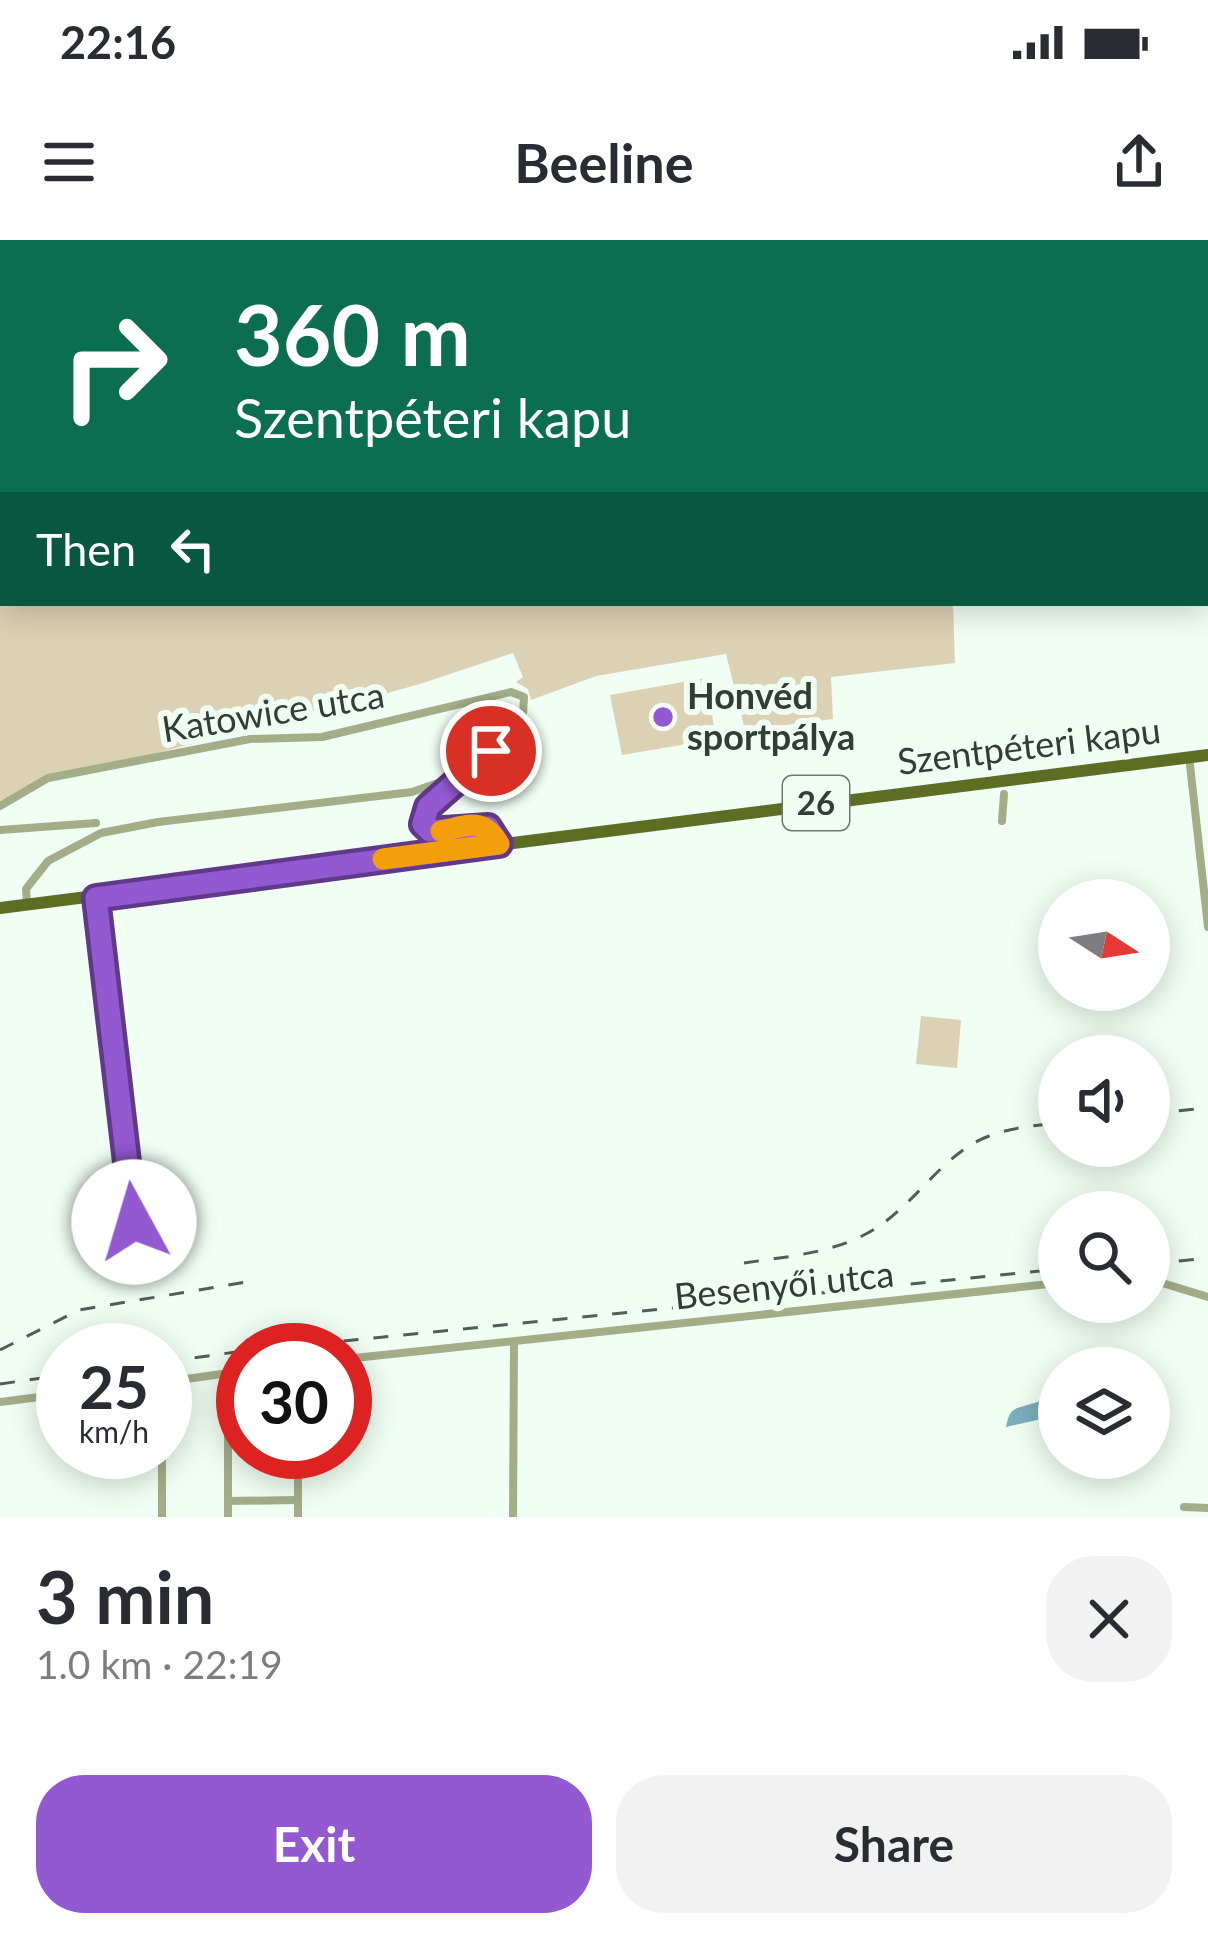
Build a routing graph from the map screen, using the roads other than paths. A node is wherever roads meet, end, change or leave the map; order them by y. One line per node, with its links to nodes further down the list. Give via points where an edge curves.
1 (1208, 755): 2 (main road, Szentpéteri kapu / 26)
2 (1189, 756): 11 (main road, Szentpéteri kapu / 26); 15 (street)
3 (460, 776): 4 (street, Katowice utca); 6 (street, Katowice utca); 7 (street, Katowice utca, via 523,714 521,694 500,692 322,737 250,740 48,778)
4 (429, 786): 6 (street); 13 (street, Katowice utca, via 101,833 48,861 26,889)
5 (1004, 794): 8 (street)
6 (436, 800): 11 (street, via 422,816 430,831 479,825)
7 (0, 806)
8 (1002, 821)
9 (97, 823): 10 (street)
10 (0, 830)
11 (499, 844): 12 (main road, Szentpéteri kapu / 26)
12 (96, 898): 13 (main road, Szentpéteri kapu / 26); 16 (street)
13 (27, 905): 14 (main road, Szentpéteri kapu / 26)
14 (0, 908)
15 (1208, 927)
16 (134, 1222)
17 (1038, 1285): 20 (street, Besenyői utca)
18 (1170, 1285): 19 (street)
19 (1208, 1297)
20 (514, 1342): 21 (street, Besenyői utca); 38 (street)
21 (372, 1357)
22 (216, 1375): 23 (street)
23 (203, 1377): 24 (street); 25 (street)
24 (192, 1378)
25 (216, 1382)
26 (36, 1397): 27 (street)
27 (0, 1402)
28 (162, 1479): 35 (street)
29 (228, 1479): 32 (street)
30 (298, 1479): 31 (street)
31 (298, 1500): 32 (street); 37 (street)
32 (228, 1501): 36 (street)
33 (1184, 1508): 34 (street)
34 (1208, 1508)
35 (162, 1517)
36 (228, 1517)
37 (298, 1517)
38 (513, 1517)

